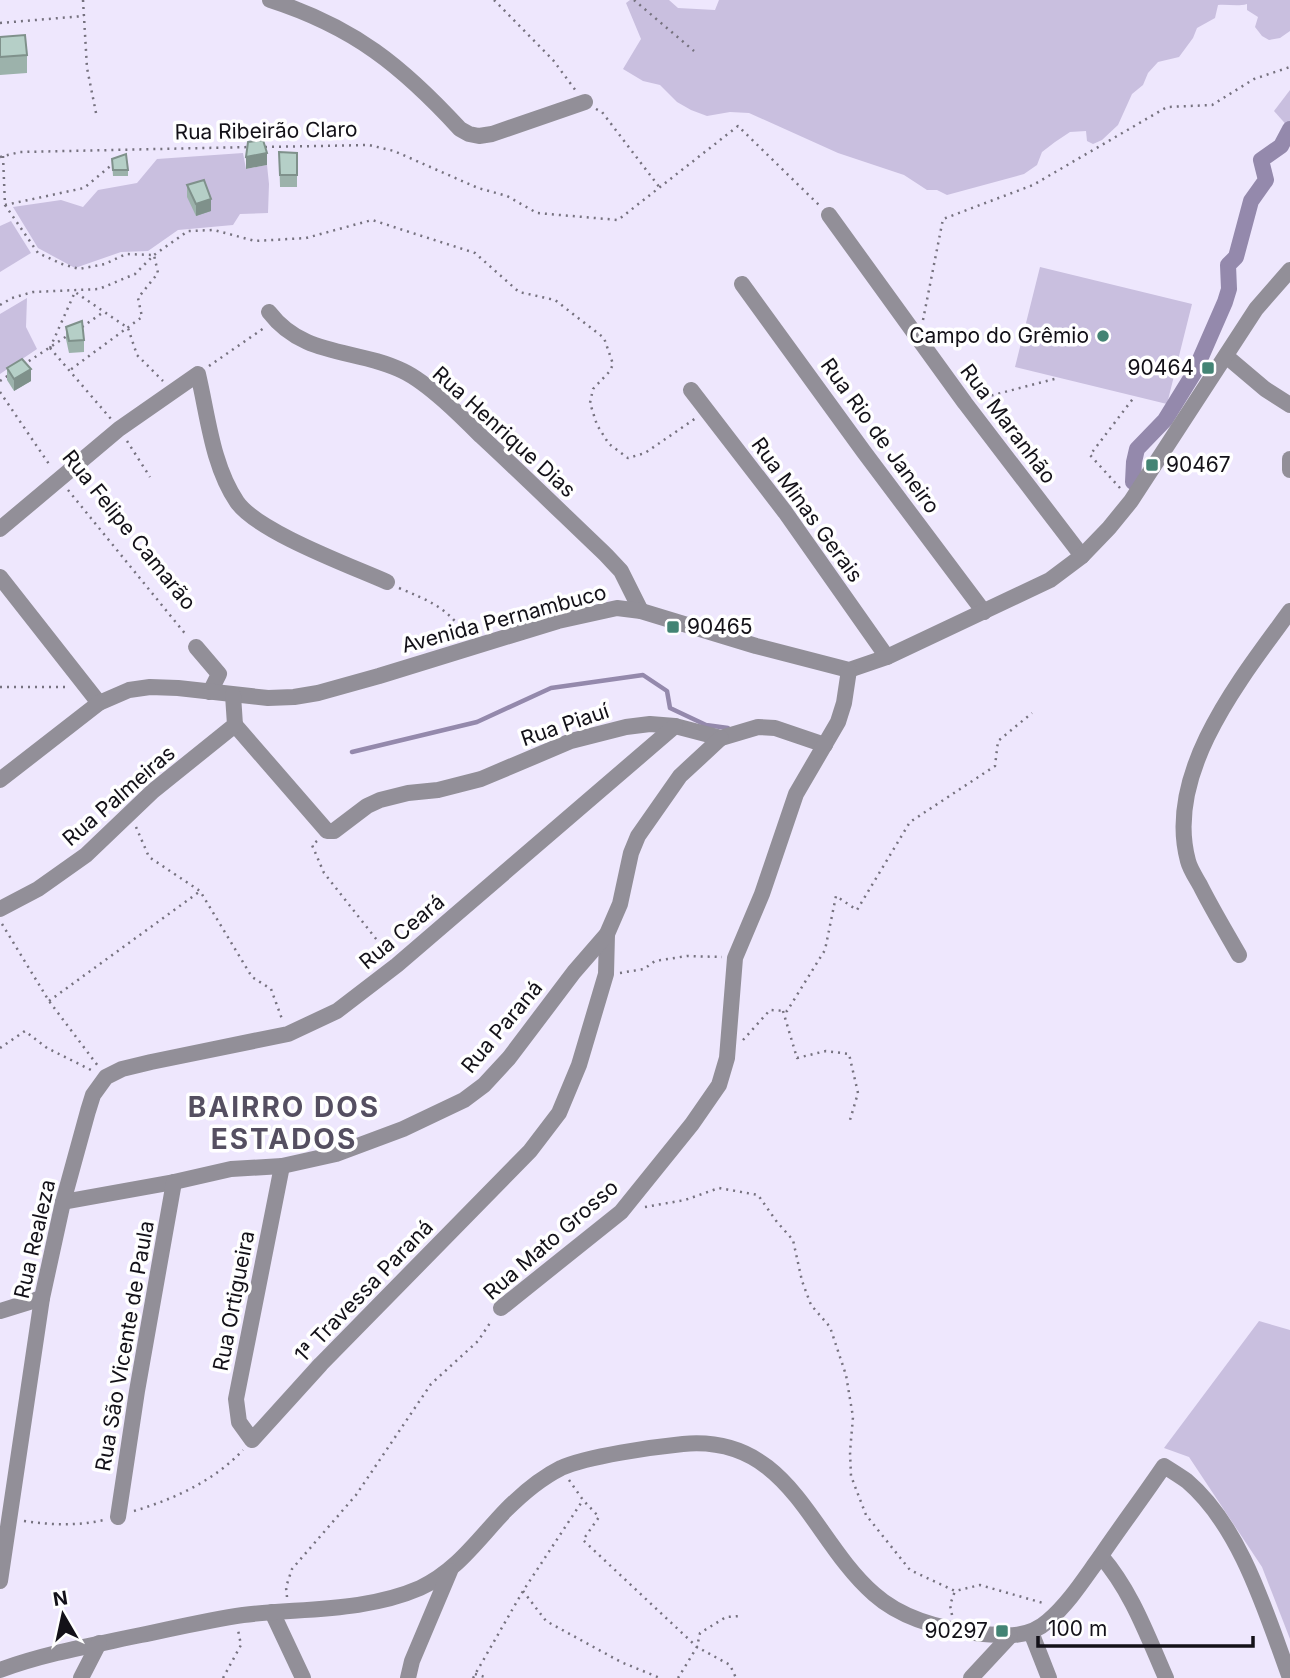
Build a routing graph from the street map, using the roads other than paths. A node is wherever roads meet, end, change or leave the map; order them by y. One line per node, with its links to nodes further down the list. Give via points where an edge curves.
1 (280, 2): 2 (street, via 323,19 380,53 469,134 492,134)
2 (585, 102)
3 (829, 215): 13 (street, Rua Maranhão)
4 (1290, 270): 7 (street, via 1256,309)
5 (742, 284): 18 (street, Rua Rio de Janeiro)
6 (272, 316): 16 (street, Rua Henrique Dias, via 280,327 323,349 383,362 429,390 606,555 621,571)
7 (1226, 356): 9 (street); 13 (street, via 1131,501)
8 (691, 390): 20 (street, Rua Minas Gerais, via 785,512)
9 (1290, 405)
10 (1290, 459): 11 (street)
11 (1290, 470)
12 (0, 529): 15 (street, via 120,429 198,374 218,462 239,504 272,530)
13 (1082, 556): 18 (street, via 1050,580)
14 (0, 577): 24 (street)
15 (387, 582)
16 (641, 611): 21 (street, Avenida Pernambuco); 23 (street, Avenida Pernambuco, via 591,612 318,693 268,698)
17 (1290, 611): 32 (street, via 1212,726 1192,772 1186,805 1188,863)
18 (984, 612): 20 (street)
19 (196, 647): 22 (street, via 219,674)
20 (887, 657): 21 (street)
21 (849, 670): 28 (street, Rua Mato Grosso, via 838,722)
22 (211, 692): 23 (street, Avenida Pernambuco); 24 (street, Avenida Pernambuco, via 150,687)
23 (233, 695): 25 (street)
24 (99, 703): 29 (street, Avenida Pernambuco)
25 (235, 725): 26 (street, Rua Piauí, via 327,831 334,831 380,800 481,779 571,741 626,727); 30 (street, Rua Palmeiras, via 153,791 86,855)
26 (675, 726): 27 (street, Rua Piauí); 33 (street, Rua Ceará, via 397,965 337,1011 288,1034 142,1064)
27 (721, 738): 28 (street, via 758,727 775,728); 31 (street, Rua Paraná, via 680,776 638,836)
28 (825, 745): 38 (street, Rua Mato Grosso, via 786,817 736,958 727,1058 712,1098 621,1212)
29 (0, 780)
30 (0, 909)
31 (607, 934): 34 (street, Rua Paraná, via 509,1058 464,1100 336,1154); 40 (street, 1ª Travessa Paraná, via 606,974 576,1074 549,1129)
32 (1239, 956)
33 (106, 1077): 36 (street, Rua Realeza, via 93,1095)
34 (282, 1166): 35 (street, Rua Paraná, via 231,1170); 40 (street, Rua Ortigueira, via 236,1399 239,1422)
35 (174, 1182): 36 (street, Rua Paraná); 41 (street, Rua São Vicente de Paula)
36 (63, 1202): 37 (street, Rua Realeza)
37 (42, 1298): 39 (street); 44 (street, Rua Realeza)
38 (501, 1308)
39 (0, 1311)
40 (251, 1440)
41 (118, 1517)
42 (1101, 1556): 46 (street, via 1076,1592); 55 (street, via 1134,1604); 56 (street, via 1164,1466 1187,1481 1228,1533 1248,1569)
43 (450, 1571): 45 (street, via 396,1597); 47 (street, via 528,1490 561,1468 706,1443 749,1455 773,1471 864,1584 892,1608 954,1630); 52 (street)
44 (0, 1581)
45 (280, 1612): 48 (street); 51 (street)
46 (1031, 1632): 47 (street); 54 (street)
47 (1010, 1636): 53 (street)
48 (99, 1643): 49 (street); 50 (street)
49 (0, 1670)
50 (81, 1678)
51 (303, 1678)
52 (408, 1678)
53 (971, 1678)
54 (1049, 1678)
55 (1166, 1678)
56 (1290, 1678)

